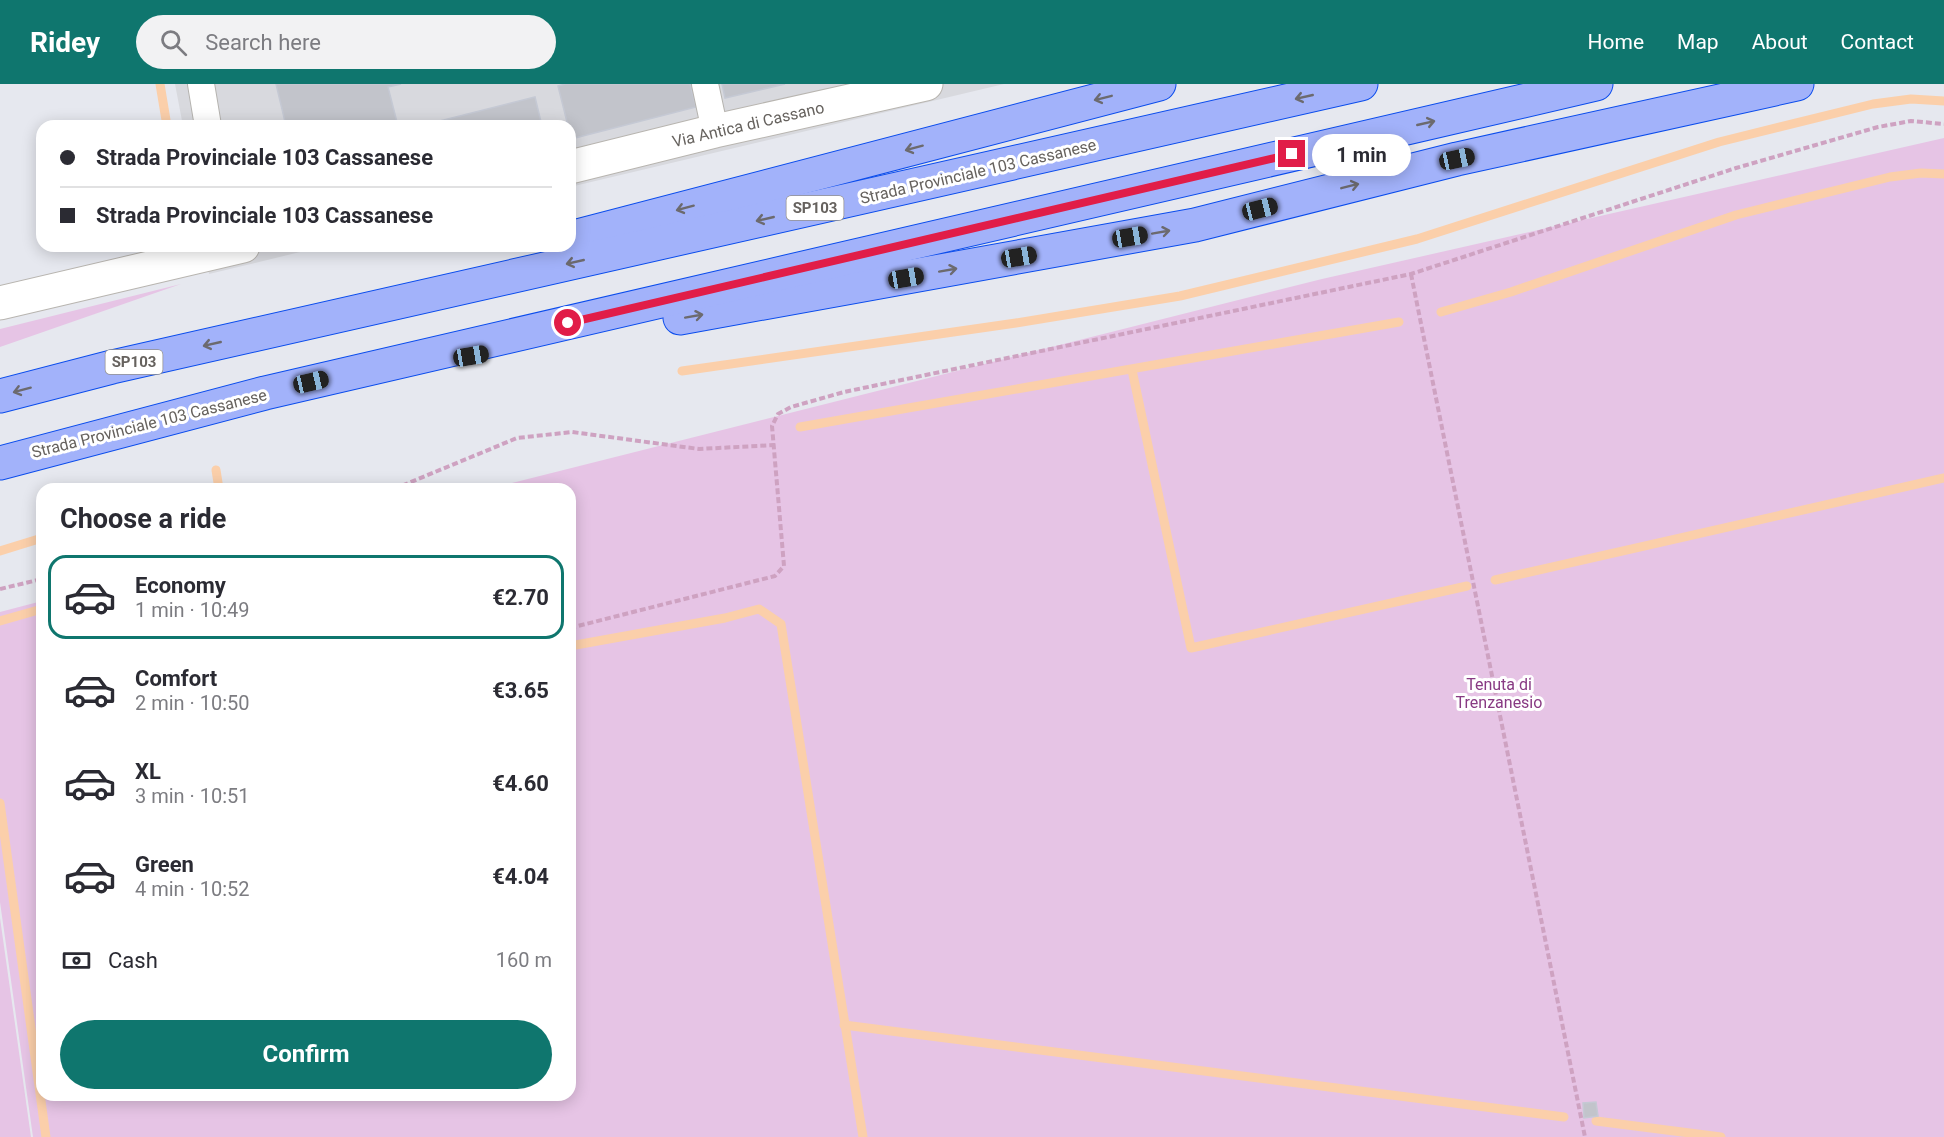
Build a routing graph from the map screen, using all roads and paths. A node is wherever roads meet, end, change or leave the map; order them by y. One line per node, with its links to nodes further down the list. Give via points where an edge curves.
1 (201, 84): 8 (street)
2 (705, 84): 10 (street)
3 (926, 84): 10 (main road, Via Antica di Cassano)
4 (1159, 84): 12 (highway, SP103, one-way to 12)
5 (1360, 84): 17 (highway, Strada Provinciale 103 Cassanese / SP103, one-way to 17)
6 (1596, 84): 18 (highway, Strada Provinciale 103 Cassanese, one-way to 6)
7 (1797, 84): 18 (highway, one-way to 7, via 1195,225 1457,159)
8 (207, 120)
9 (1944, 124): 15 (path, via 1911,121 1878,127 1736,168)
10 (715, 131): 11 (main road, Via Antica di Cassano)
11 (576, 166)
12 (576, 236)
13 (212, 252): 16 (main road)
14 (526, 252): 17 (highway, SP103)
15 (1411, 274): 20 (path, via 791,406 778,414 772,426); 26 (path)
16 (0, 303)
17 (269, 331): 19 (highway, Strada Provinciale 103 Cassanese / SP103, one-way to 19)
18 (265, 393): 21 (highway, Strada Provinciale 103 Cassanese)
19 (0, 396)
20 (775, 445): 22 (path, via 699,449 572,432 517,438); 25 (path, via 784,566 775,576)
21 (0, 463)
22 (408, 483)
23 (36, 580): 24 (path)
24 (0, 589)
25 (576, 626)
26 (1585, 1137)

